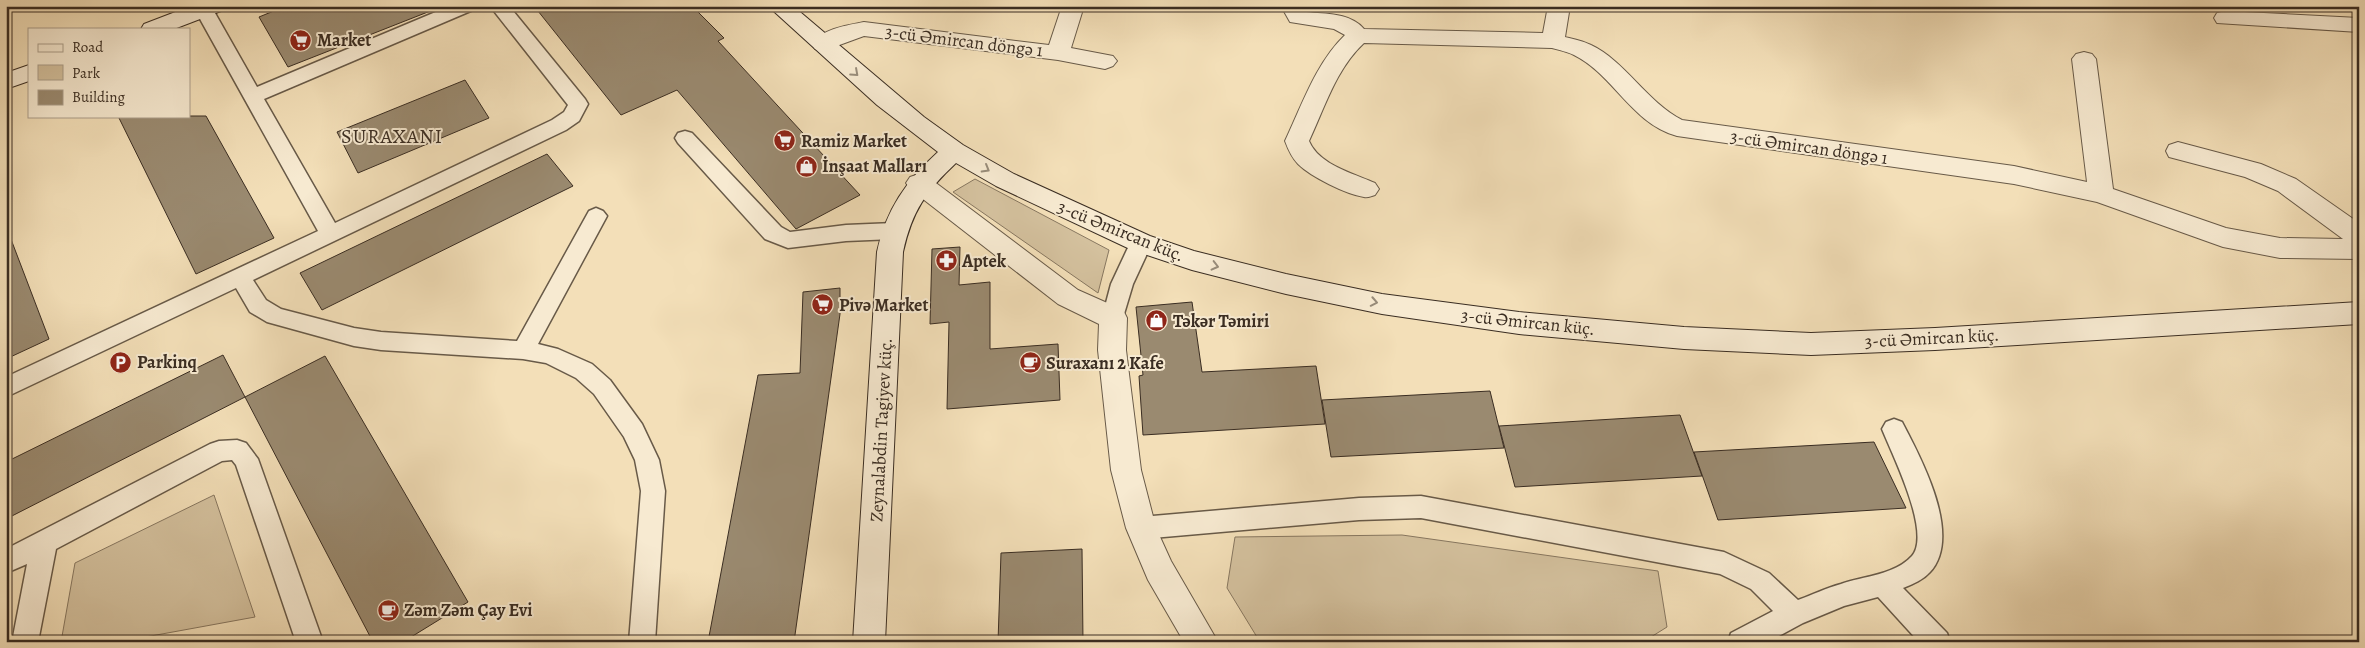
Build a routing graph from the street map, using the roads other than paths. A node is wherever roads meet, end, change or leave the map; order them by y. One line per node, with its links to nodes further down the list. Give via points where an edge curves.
1 (467, 6): 19 (lane)
2 (499, 6): 28 (lane, via 578,104 572,116)
3 (779, 6): 13 (street, 3-cü Əmircan küç.)
4 (1073, 6): 14 (street, 3-cü Əmircan döngə 1)
5 (1292, 6): 11 (street, via 1298,17 1340,22 1354,29)
6 (1559, 6): 12 (street)
7 (210, 8): 10 (street); 19 (lane)
8 (2225, 18): 9 (street)
9 (2359, 25)
10 (155, 28)
11 (1358, 36): 12 (street, 3-cü Əmircan döngə 1); 24 (street, via 1341,52 1330,70 1297,141 1300,152 1317,166)
12 (1553, 40): 25 (street, 3-cü Əmircan döngə 1, via 1583,50 1658,118 1677,128 2014,175)
13 (823, 44): 14 (street, 3-cü Əmircan döngə 1, via 864,29); 21 (street, 3-cü Əmircan küç., one-way to 21, via 885,99)
14 (1058, 53): 16 (street)
15 (2084, 58): 25 (street)
16 (1105, 61)
17 (28, 73): 18 (street)
18 (6, 81)
19 (253, 96): 28 (lane)
20 (685, 138): 27 (lane, via 774,233 788,240)
21 (954, 151): 23 (street, Zeynalabdin Tagiyev küç.); 30 (street, 3-cü Əmircan küç., one-way to 30, via 1005,180)
22 (2178, 151): 29 (street, via 2252,170 2287,185)
23 (919, 183): 27 (street, Zeynalabdin Tagiyev küç., via 903,207); 34 (street, via 1068,297)
24 (1366, 189)
25 (2101, 194): 31 (street, 3-cü Əmircan döngə 1, via 2223,237 2280,248)
26 (596, 216): 35 (lane)
27 (894, 231): 46 (street, Zeynalabdin Tagiyev küç., via 890,252)
28 (331, 235): 32 (lane)
29 (2359, 237)
30 (1141, 243): 33 (street, 3-cü Əmircan küç., one-way to 33, via 1276,282 1382,304 1519,324 1684,338 1811,344); 34 (lane, via 1122,284)
31 (2359, 249)
32 (241, 278): 35 (lane, via 258,306 275,316 354,337); 36 (lane)
33 (2359, 313)
34 (1113, 318): 38 (street, via 1112,350 1126,470)
35 (523, 350): 45 (lane, via 559,359 584,371 602,387 634,431 647,460 653,491)
36 (6, 388)
37 (1894, 429): 41 (lane, via 1922,497 1931,537 1925,560 1909,573)
38 (1141, 528): 42 (lane, via 1359,509 1422,507 1724,563 1760,581); 47 (street, via 1159,570)
39 (44, 542): 40 (lane); 43 (lane); 44 (lane, via 219,452 237,450 246,459)
40 (6, 562)
41 (1882, 584): 42 (lane); 49 (lane)
42 (1794, 614): 48 (lane)
43 (25, 642)
44 (310, 642)
45 (642, 642)
46 (869, 642)
47 (1202, 642)
48 (1741, 642)
49 (1937, 642)

